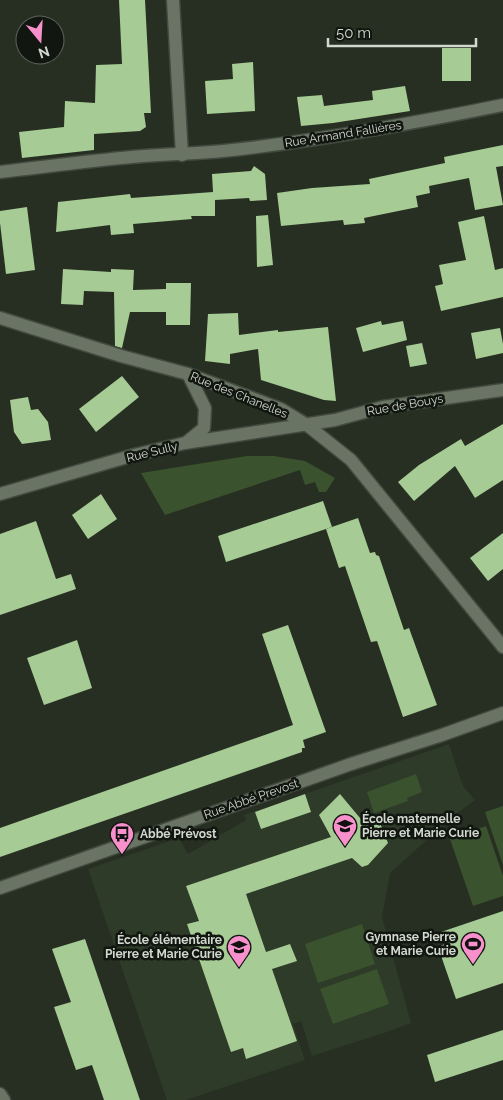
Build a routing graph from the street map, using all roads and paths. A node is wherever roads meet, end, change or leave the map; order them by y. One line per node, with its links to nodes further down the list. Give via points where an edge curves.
1 (173, 0): 3 (street)
2 (503, 104): 3 (street, Rue Armand Fallières, via 343,135)
3 (182, 155): 4 (street, Rue Armand Fallières, via 133,157)
4 (0, 172)
5 (0, 318): 6 (street, Rue des Chanelles)
6 (188, 374): 8 (street, Rue des Chanelles, via 281,409); 9 (street, via 204,408 204,428)
7 (503, 390): 8 (street, Rue de Bouys, via 383,408)
8 (307, 425): 9 (street, Rue Sully); 11 (street, Rue des Chanelles, via 351,460)
9 (185, 443): 10 (street, Rue Sully)
10 (0, 494)
11 (503, 646)
12 (503, 713): 13 (street, Rue Abbé Prevost)
13 (0, 888)
14 (0, 1094): 15 (street)
15 (4, 1100)

